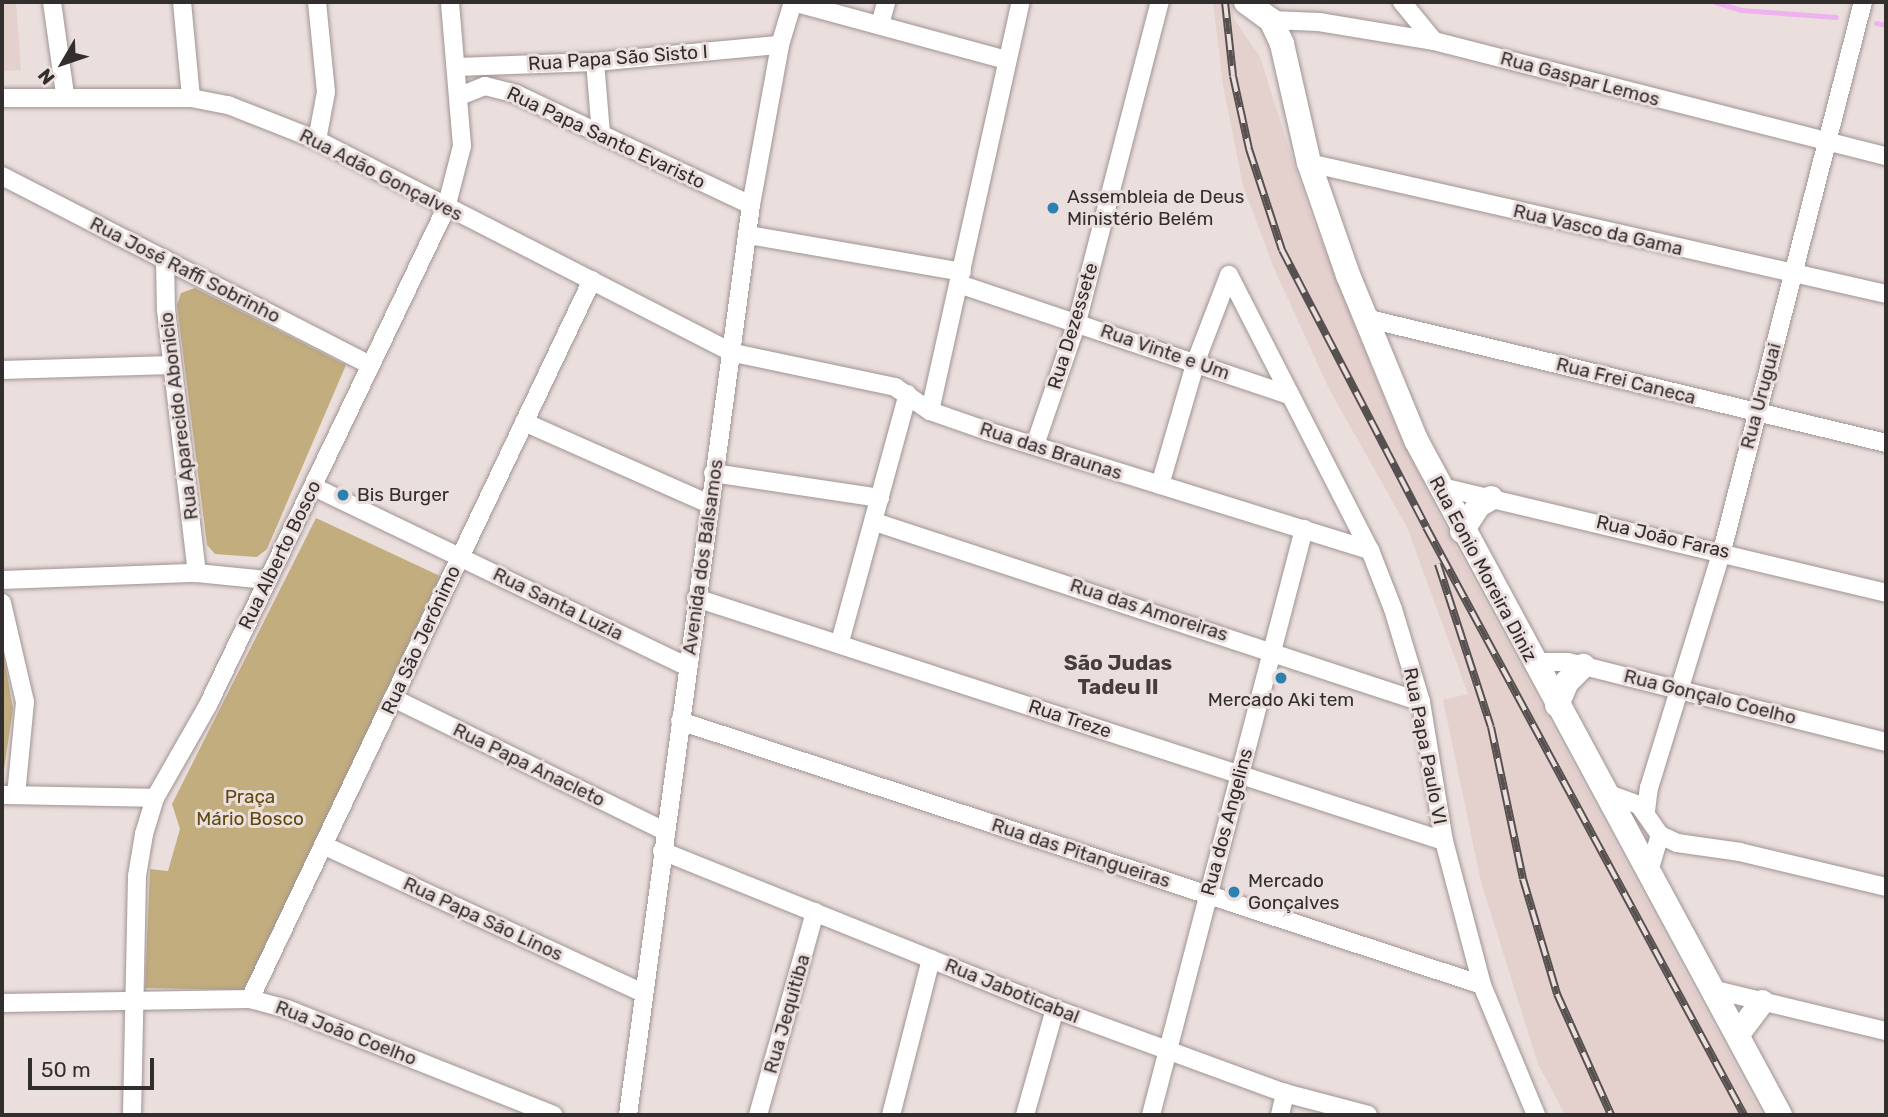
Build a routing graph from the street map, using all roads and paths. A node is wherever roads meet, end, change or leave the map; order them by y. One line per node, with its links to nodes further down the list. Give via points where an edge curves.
1 (52, 2): 20 (street)
2 (182, 2): 23 (street)
3 (317, 2): 25 (street, via 326,92)
4 (450, 2): 18 (street, Rua Alberto Bosco)
5 (793, 2): 12 (street); 14 (street, Avenida dos Bálsamos)
6 (886, 2): 12 (street)
7 (1021, 2): 15 (street)
8 (1160, 2): 39 (street, Rua Dezessete)
9 (1402, 2): 13 (street)
10 (1863, 2): 26 (street, Rua Uruguai)
11 (1261, 9): 13 (street, Rua Gaspar Lemos); 28 (main road, Rua Eonio Moreira Diniz, via 1282,44)
12 (880, 24): 15 (street)
13 (1434, 41): 26 (street, Rua Gaspar Lemos)
14 (780, 45): 16 (street, Rua Papa São Sisto I); 30 (street, Avenida dos Bálsamos)
15 (1007, 60): 35 (street)
16 (595, 62): 17 (street, Rua Papa São Sisto I); 24 (street)
17 (519, 65): 18 (street, Rua Papa São Sisto I); 19 (street, via 512,85)
18 (456, 67): 21 (street, Rua Alberto Bosco)
19 (516, 94): 21 (street, Rua Papa Santo Evaristo, via 485,86); 24 (street, Rua Papa Santo Evaristo)
20 (65, 95): 22 (street, Rua Adão Gonçalves); 23 (street, Rua Adão Gonçalves)
21 (460, 96): 31 (street, Rua Alberto Bosco, via 462,146)
22 (2, 98)
23 (191, 98): 25 (street, Rua Adão Gonçalves, via 228,105)
24 (601, 134): 30 (street, Rua Papa Santo Evaristo)
25 (317, 140): 31 (street, Rua Adão Gonçalves)
26 (1826, 142): 27 (street, Rua Gaspar Lemos); 34 (street, Rua Uruguai)
27 (1886, 156)
28 (1309, 163): 34 (street, Rua Vasco da Gama); 38 (main road, Rua Eonio Moreira Diniz)
29 (2, 176): 33 (street, Rua José Raffi Sobrinho)
30 (751, 205): 32 (street, Avenida dos Bálsamos)
31 (446, 208): 36 (street, Rua Adão Gonçalves); 42 (street, Rua Alberto Bosco)
32 (748, 236): 35 (street, Rua Vinte e Um); 40 (street, Avenida dos Bálsamos)
33 (165, 259): 42 (street, Rua José Raffi Sobrinho); 43 (street, Rua Aparecido Abonicio)
34 (1794, 275): 37 (street, Rua Vasco da Gama); 48 (street, Rua Uruguai)
35 (960, 278): 39 (street, Rua Vinte e Um); 47 (street)
36 (592, 280): 40 (street, Rua Adão Gonçalves); 49 (street, Rua São Jerónimo)
37 (1886, 294)
38 (1365, 318): 48 (street, Rua Frei Caneca); 54 (main road, Rua Eonio Moreira Diniz)
39 (1077, 321): 41 (street, Rua Vinte e Um); 51 (street, Rua Dezessete)
40 (734, 353): 45 (street, Rua das Braunas, via 895,387); 52 (street, Avenida dos Bálsamos)
41 (1196, 361): 46 (street, Rua Vinte e Um); 46 (street, Rua Papa Paulo VI, via 1229,275); 53 (street)
42 (368, 364): 55 (street, Rua Alberto Bosco)
43 (172, 365): 44 (street); 65 (street, Rua Aparecido Abonicio)
44 (2, 370)
45 (908, 394): 47 (street, Rua das Braunas); 56 (street)
46 (1291, 396): 62 (street, Rua Papa Paulo VI)
47 (930, 411): 51 (street, Rua das Braunas)
48 (1756, 412): 50 (street, Rua Frei Caneca); 63 (street, Rua Uruguai)
49 (524, 422): 58 (street); 64 (street, Rua São Jerónimo)
50 (1886, 443)
51 (1035, 445): 53 (street, Rua das Braunas)
52 (713, 473): 56 (street); 58 (street, Avenida dos Bálsamos)
53 (1160, 485): 60 (street, Rua das Braunas)
54 (1438, 486): 57 (street, Rua João Faras); 61 (main road, Rua Eonio Moreira Diniz)
55 (314, 487): 64 (street, Rua Santa Luzia); 67 (street, Rua Alberto Bosco)
56 (880, 498): 59 (street)
57 (1491, 498): 61 (main road, via 1479,505); 63 (street, Rua João Faras)
58 (709, 504): 69 (street, Avenida dos Bálsamos)
59 (875, 522): 71 (street); 72 (street, Rua das Amoreiras)
60 (1304, 529): 62 (street, Rua das Braunas); 72 (street, Rua dos Angelins)
61 (1462, 531): 73 (main road, Rua Eonio Moreira Diniz)
62 (1370, 550): 78 (street, Rua Papa Paulo VI)
63 (1722, 551): 68 (street, Rua João Faras); 76 (street, Rua Uruguai)
64 (460, 557): 75 (street, Rua Santa Luzia); 77 (street, Rua São Jerónimo)
65 (197, 573): 66 (street); 67 (street)
66 (2, 580)
67 (267, 580): 85 (street, Rua Alberto Bosco, via 208,705)
68 (1886, 593)
69 (696, 598): 71 (street, Rua Treze); 75 (street, Avenida dos Bálsamos)
70 (2, 603): 84 (street, via 25,702)
71 (840, 642): 82 (street, Rua Treze)
72 (1272, 649): 78 (street, Rua das Amoreiras); 82 (street, Rua dos Angelins)
73 (1533, 662): 74 (street, Rua Gonçalo Coelho); 79 (main road, Rua Eonio Moreira Diniz)
74 (1583, 666): 76 (street, Rua Gonçalo Coelho); 79 (main road, via 1567,682)
75 (688, 667): 80 (street, Avenida dos Bálsamos)
76 (1682, 688): 81 (street, Rua Gonçalo Coelho); 86 (street, Rua Uruguai)
77 (393, 698): 87 (street, Rua Papa Anacleto); 89 (street, Rua São Jerónimo)
78 (1421, 702): 88 (street, Rua Papa Paulo VI)
79 (1557, 705): 83 (main road, Rua Eonio Moreira Diniz)
80 (680, 721): 87 (street, Avenida dos Bálsamos); 93 (street, Rua das Pitangueiras)
81 (1886, 742)
82 (1240, 775): 88 (street, Rua Treze); 93 (street, Rua dos Angelins)
83 (1606, 793): 86 (street); 90 (main road, Rua Eonio Moreira Diniz)
84 (9, 795): 85 (street)
85 (155, 798): 100 (street, Rua Alberto Bosco, via 137,877)
86 (1641, 807): 90 (street)
87 (665, 831): 91 (street, Avenida dos Bálsamos)
88 (1444, 841): 96 (street, Rua Papa Paulo VI)
89 (323, 845): 98 (street, Rua Papa São Linos); 99 (street, Rua São Jerónimo)
90 (1661, 850): 92 (street, via 1740,852); 97 (main road, Rua Eonio Moreira Diniz)
91 (662, 851): 94 (street, Rua Jaboticabal); 98 (street, Avenida dos Bálsamos)
92 (1886, 887)
93 (1207, 895): 96 (street, Rua das Pitangueiras); 106 (street, Rua dos Angelins)
94 (815, 912): 95 (street, Rua Jaboticabal); 112 (street, Rua Jequitiba)
95 (931, 959): 103 (street, Rua Jaboticabal); 113 (street)
96 (1482, 985): 118 (street, Rua Papa Paulo VI)
97 (1716, 990): 101 (street); 105 (main road, Rua Eonio Moreira Diniz)
98 (644, 993): 111 (street, Avenida dos Bálsamos)
99 (250, 999): 100 (street, Rua João Coelho); 108 (street, Rua João Coelho, via 287,1009)
100 (132, 1002): 102 (street, Rua João Coelho); 109 (street, Rua Alberto Bosco)
101 (1762, 1002): 104 (street); 105 (main road)
102 (2, 1003)
103 (1055, 1010): 106 (street, Rua Jaboticabal); 114 (street)
104 (1886, 1031)
105 (1738, 1034): 119 (main road, Rua Eonio Moreira Diniz)
106 (1169, 1050): 107 (street, Rua Jaboticabal); 115 (street, Rua dos Angelins)
107 (1285, 1093): 116 (street); 117 (street, Rua Jaboticabal)
108 (534, 1111): 110 (street, Rua João Coelho)
109 (132, 1115)
110 (554, 1115)
111 (628, 1115)
112 (758, 1115)
113 (891, 1115)
114 (1026, 1115)
115 (1151, 1115)
116 (1280, 1115)
117 (1368, 1115)
118 (1536, 1115)
119 (1780, 1115)

